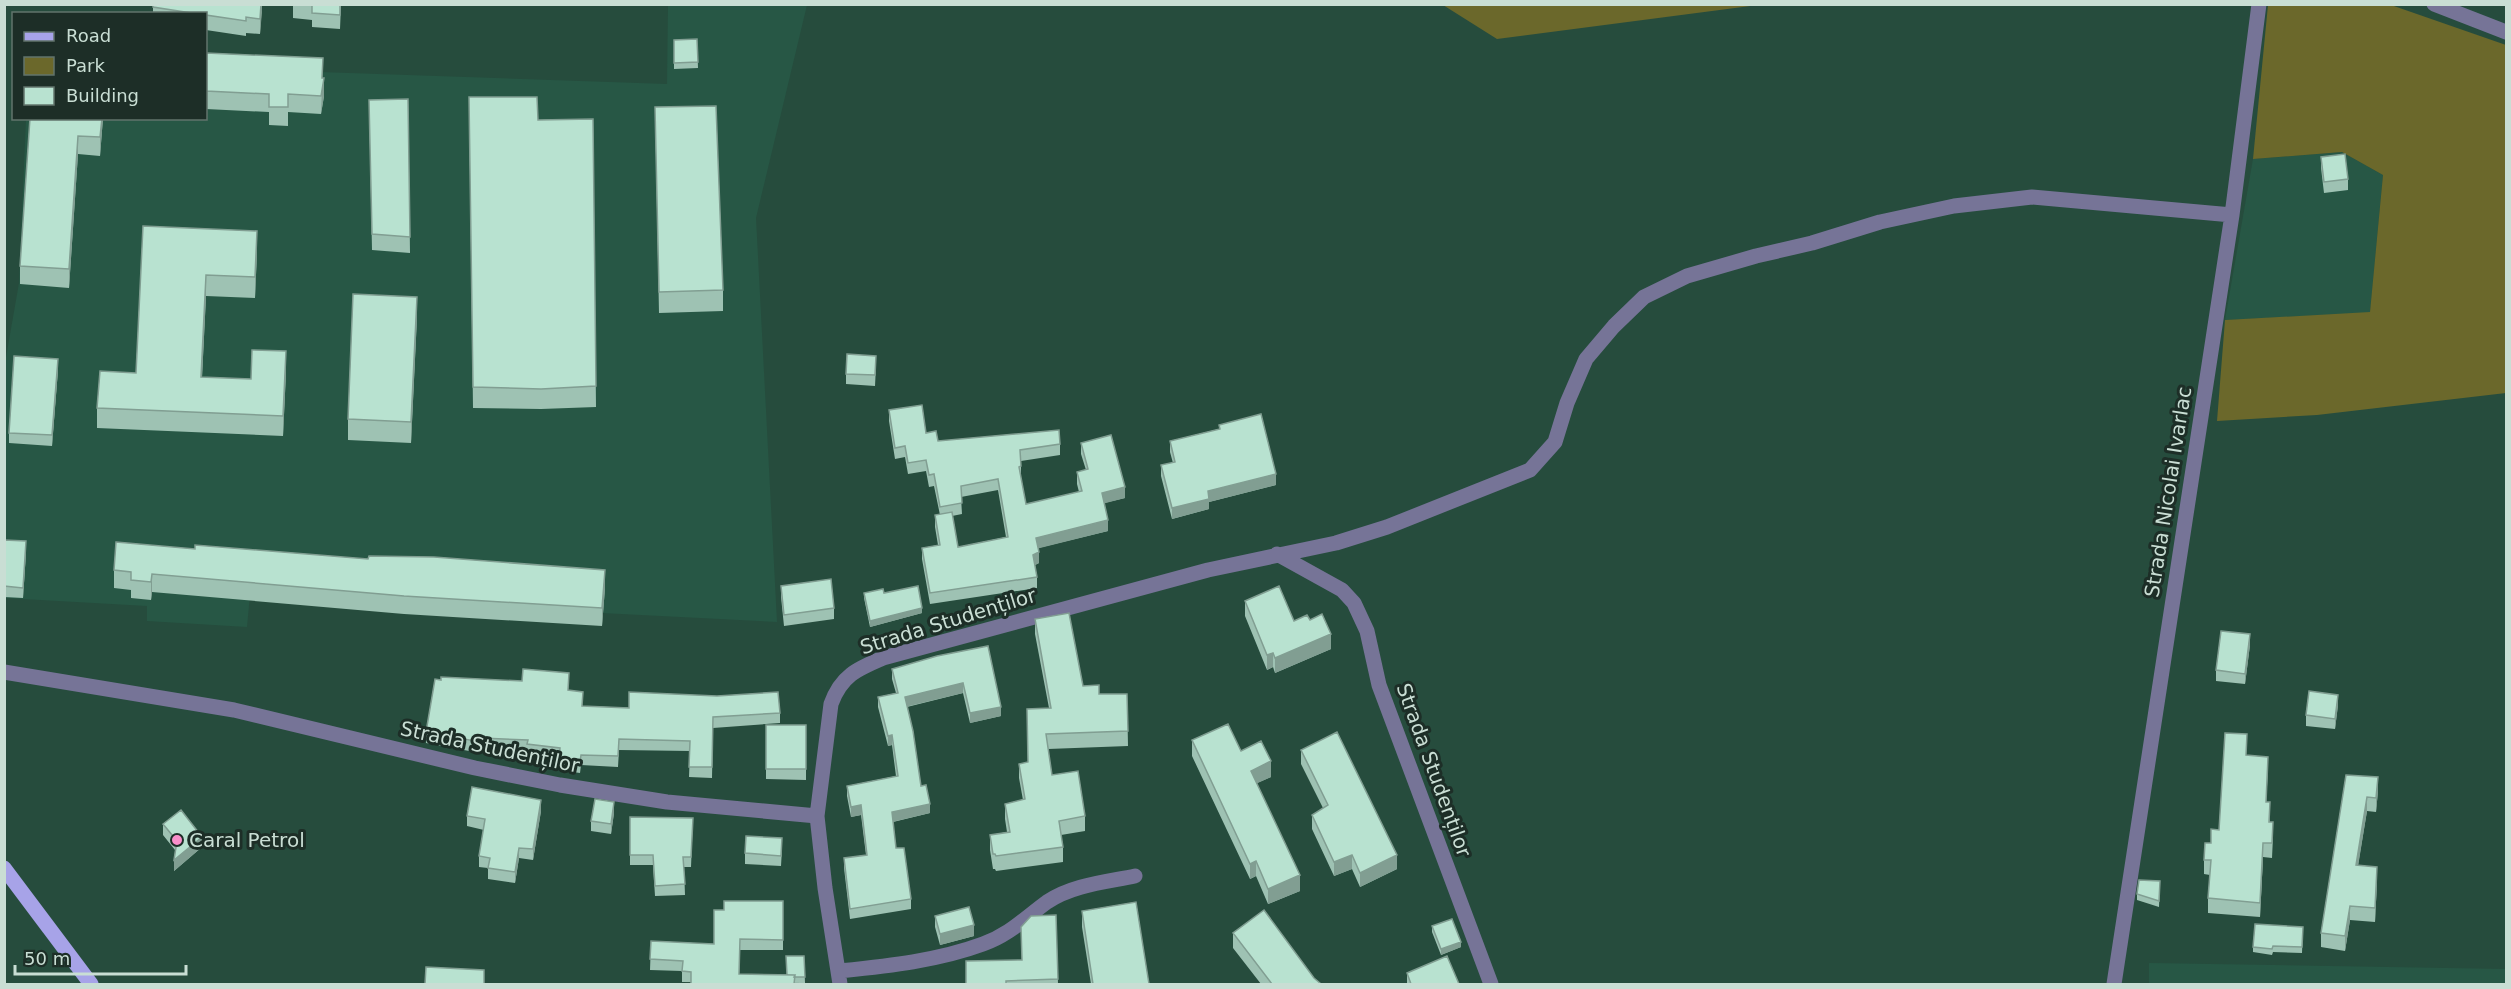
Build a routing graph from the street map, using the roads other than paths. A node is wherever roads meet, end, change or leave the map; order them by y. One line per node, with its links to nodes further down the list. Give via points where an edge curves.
1 (2259, 4): 4 (street, Strada Nicolai Ivarlac)
2 (2434, 4): 3 (street)
3 (2506, 32)
4 (2232, 215): 5 (street, via 2021,198 1954,206 1880,222 1687,276 1644,297 1586,360 1555,442 1530,470 1336,543); 13 (street, Strada Nicolai Ivarlac)
5 (1277, 554): 7 (street, Strada Studenților, via 883,658 862,667 837,688 831,704); 12 (street, Strada Studenților, via 1342,590 1354,603 1367,631 1379,685)
6 (4, 672): 7 (street, Strada Studenților, via 234,710 560,785 667,802)
7 (817, 816): 10 (street)
8 (4, 868): 11 (main road)
9 (1135, 876): 10 (street, via 1087,885 1049,901 1011,932 983,944)
10 (839, 978)
11 (91, 984)
12 (1491, 984)
13 (2114, 984)

